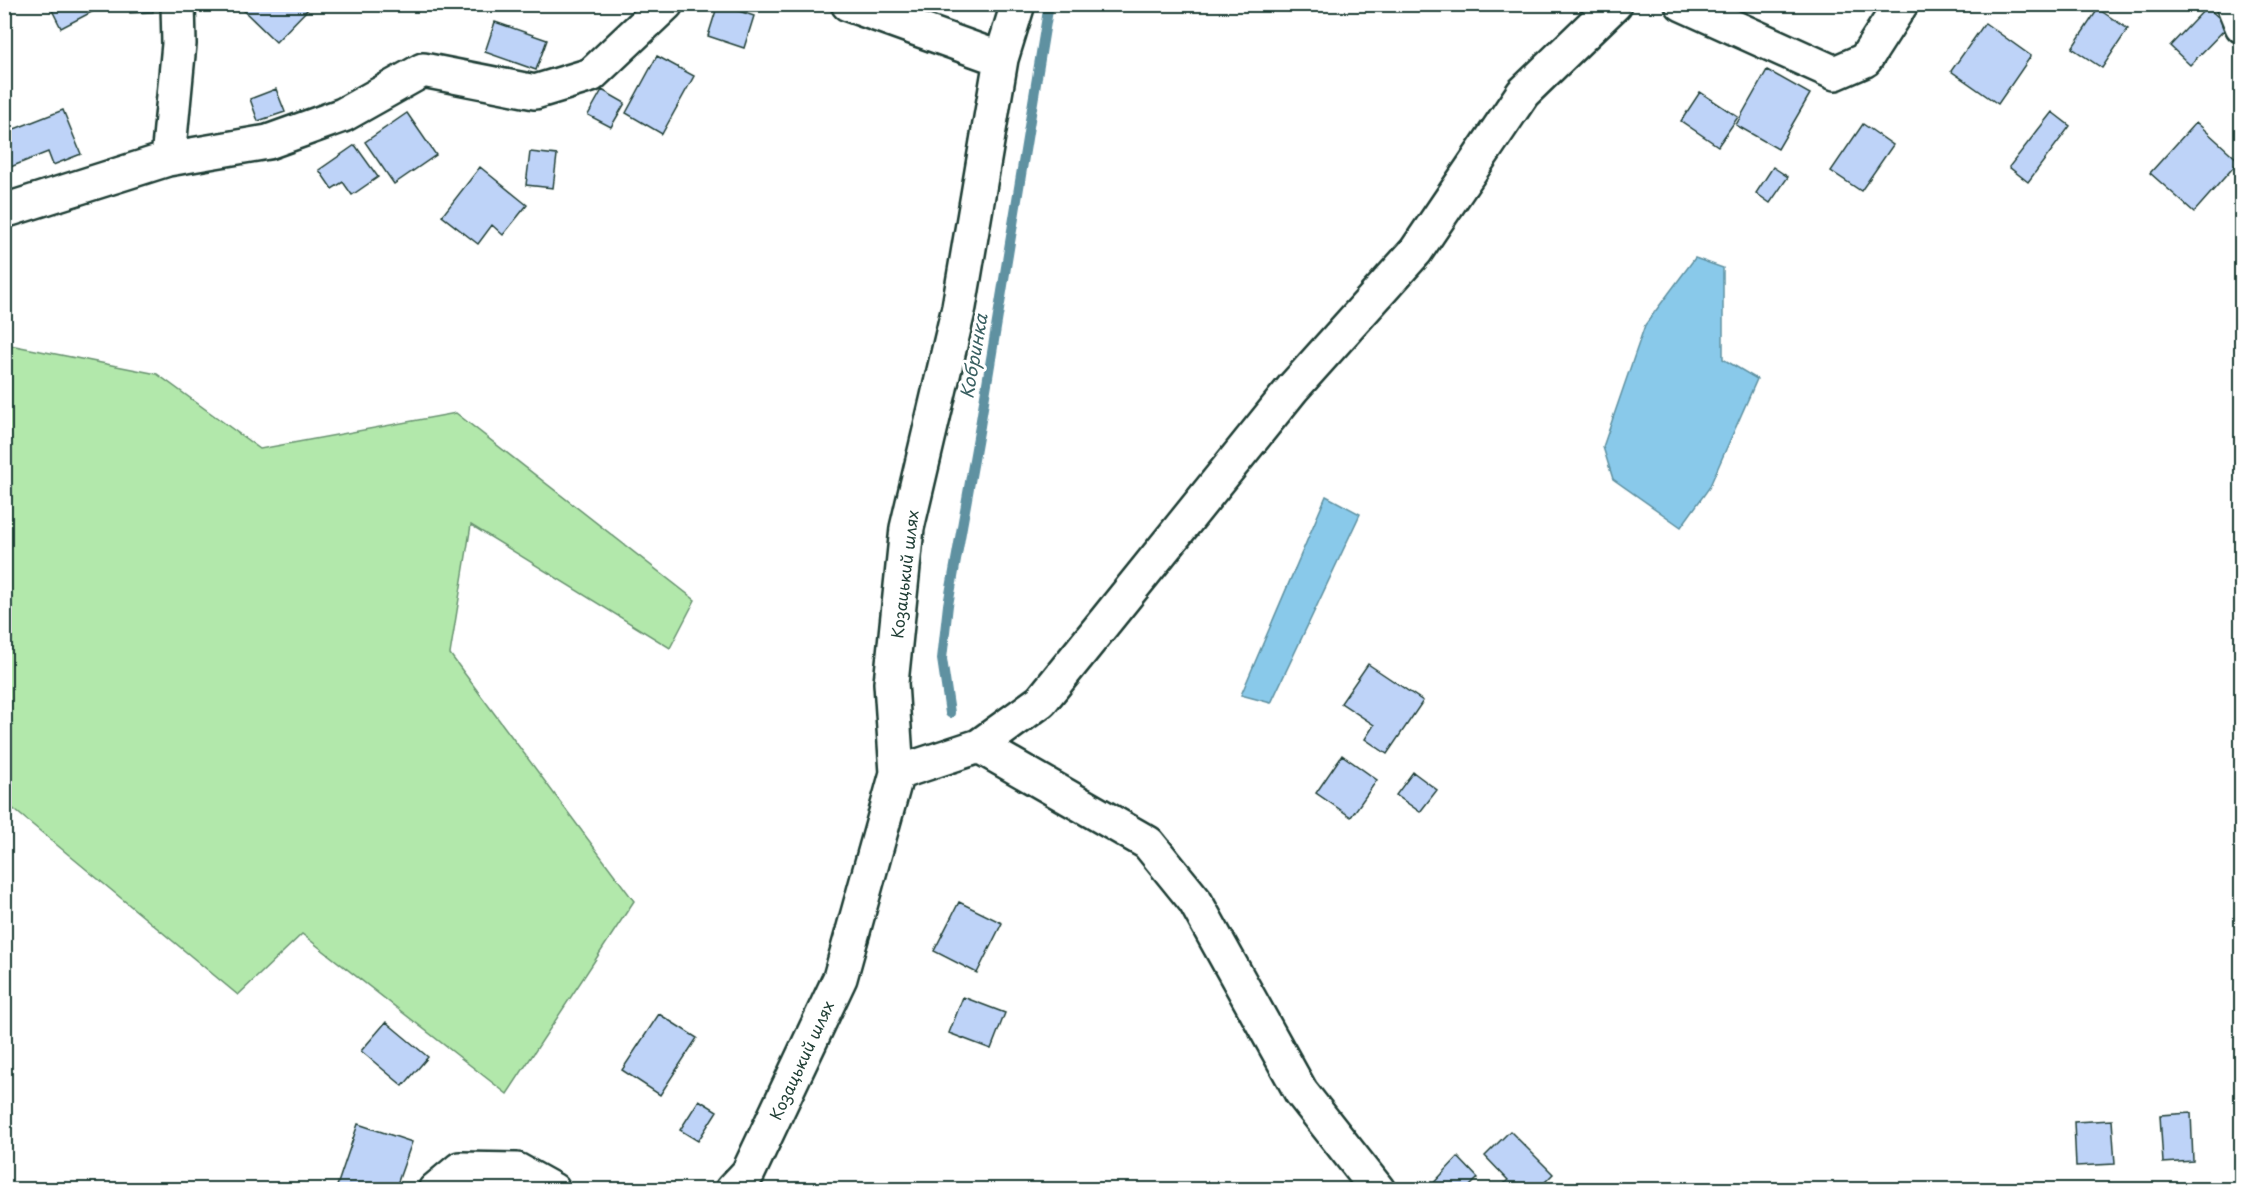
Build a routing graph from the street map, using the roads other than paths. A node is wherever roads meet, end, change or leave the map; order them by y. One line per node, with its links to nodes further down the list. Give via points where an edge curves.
1 (178, 4): 11 (street, via 179,44)
2 (666, 4): 11 (street, via 591,75 534,92 423,69 343,115 268,142)
3 (848, 4): 10 (street)
4 (1018, 4): 10 (street, Козацький шлях)
5 (1615, 4): 13 (street, via 1523,93 1416,251 1293,388 1041,701)
6 (1682, 4): 7 (street, via 1835,73 1865,60)
7 (1901, 4)
8 (2233, 4): 9 (street)
9 (2241, 26)
10 (1001, 59): 14 (street, Козацький шлях, via 959,307 908,528 891,683)
11 (168, 159): 12 (street)
12 (4, 211)
13 (979, 746): 14 (street); 15 (street, via 1148,843 1195,901 1301,1092)
14 (897, 773): 18 (street, Козацький шлях, via 840,978 748,1173)
15 (1373, 1183)
16 (435, 1190): 17 (street, via 460,1169 517,1170)
17 (553, 1190)
18 (732, 1190)

